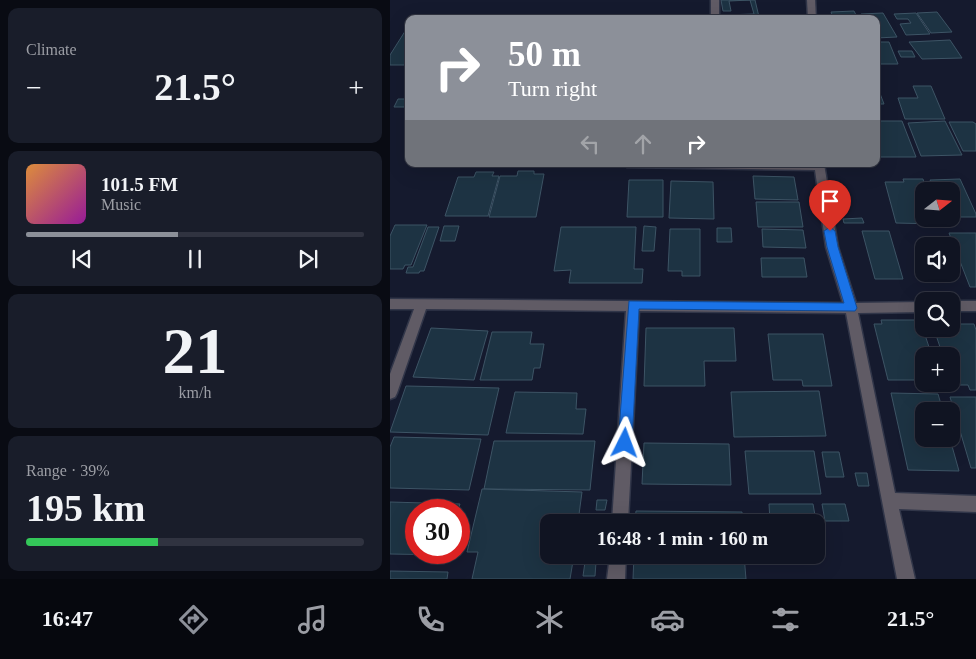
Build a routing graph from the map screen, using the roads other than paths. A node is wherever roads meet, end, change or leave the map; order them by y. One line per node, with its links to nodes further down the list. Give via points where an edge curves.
1 (715, 0): 3 (street)
2 (812, 0): 4 (street)
3 (715, 15)
4 (812, 15)
5 (819, 167): 12 (street, via 832,247)
6 (390, 304): 7 (street)
7 (422, 304): 8 (street); 13 (street)
8 (633, 305): 12 (street); 16 (street)
9 (915, 306): 12 (street)
10 (960, 306): 11 (street)
11 (976, 306)
12 (851, 308): 14 (street)
13 (390, 393)
14 (889, 501): 15 (street); 19 (street)
15 (976, 504)
16 (620, 514)
17 (617, 564): 18 (street)
18 (616, 579)
19 (906, 579)

